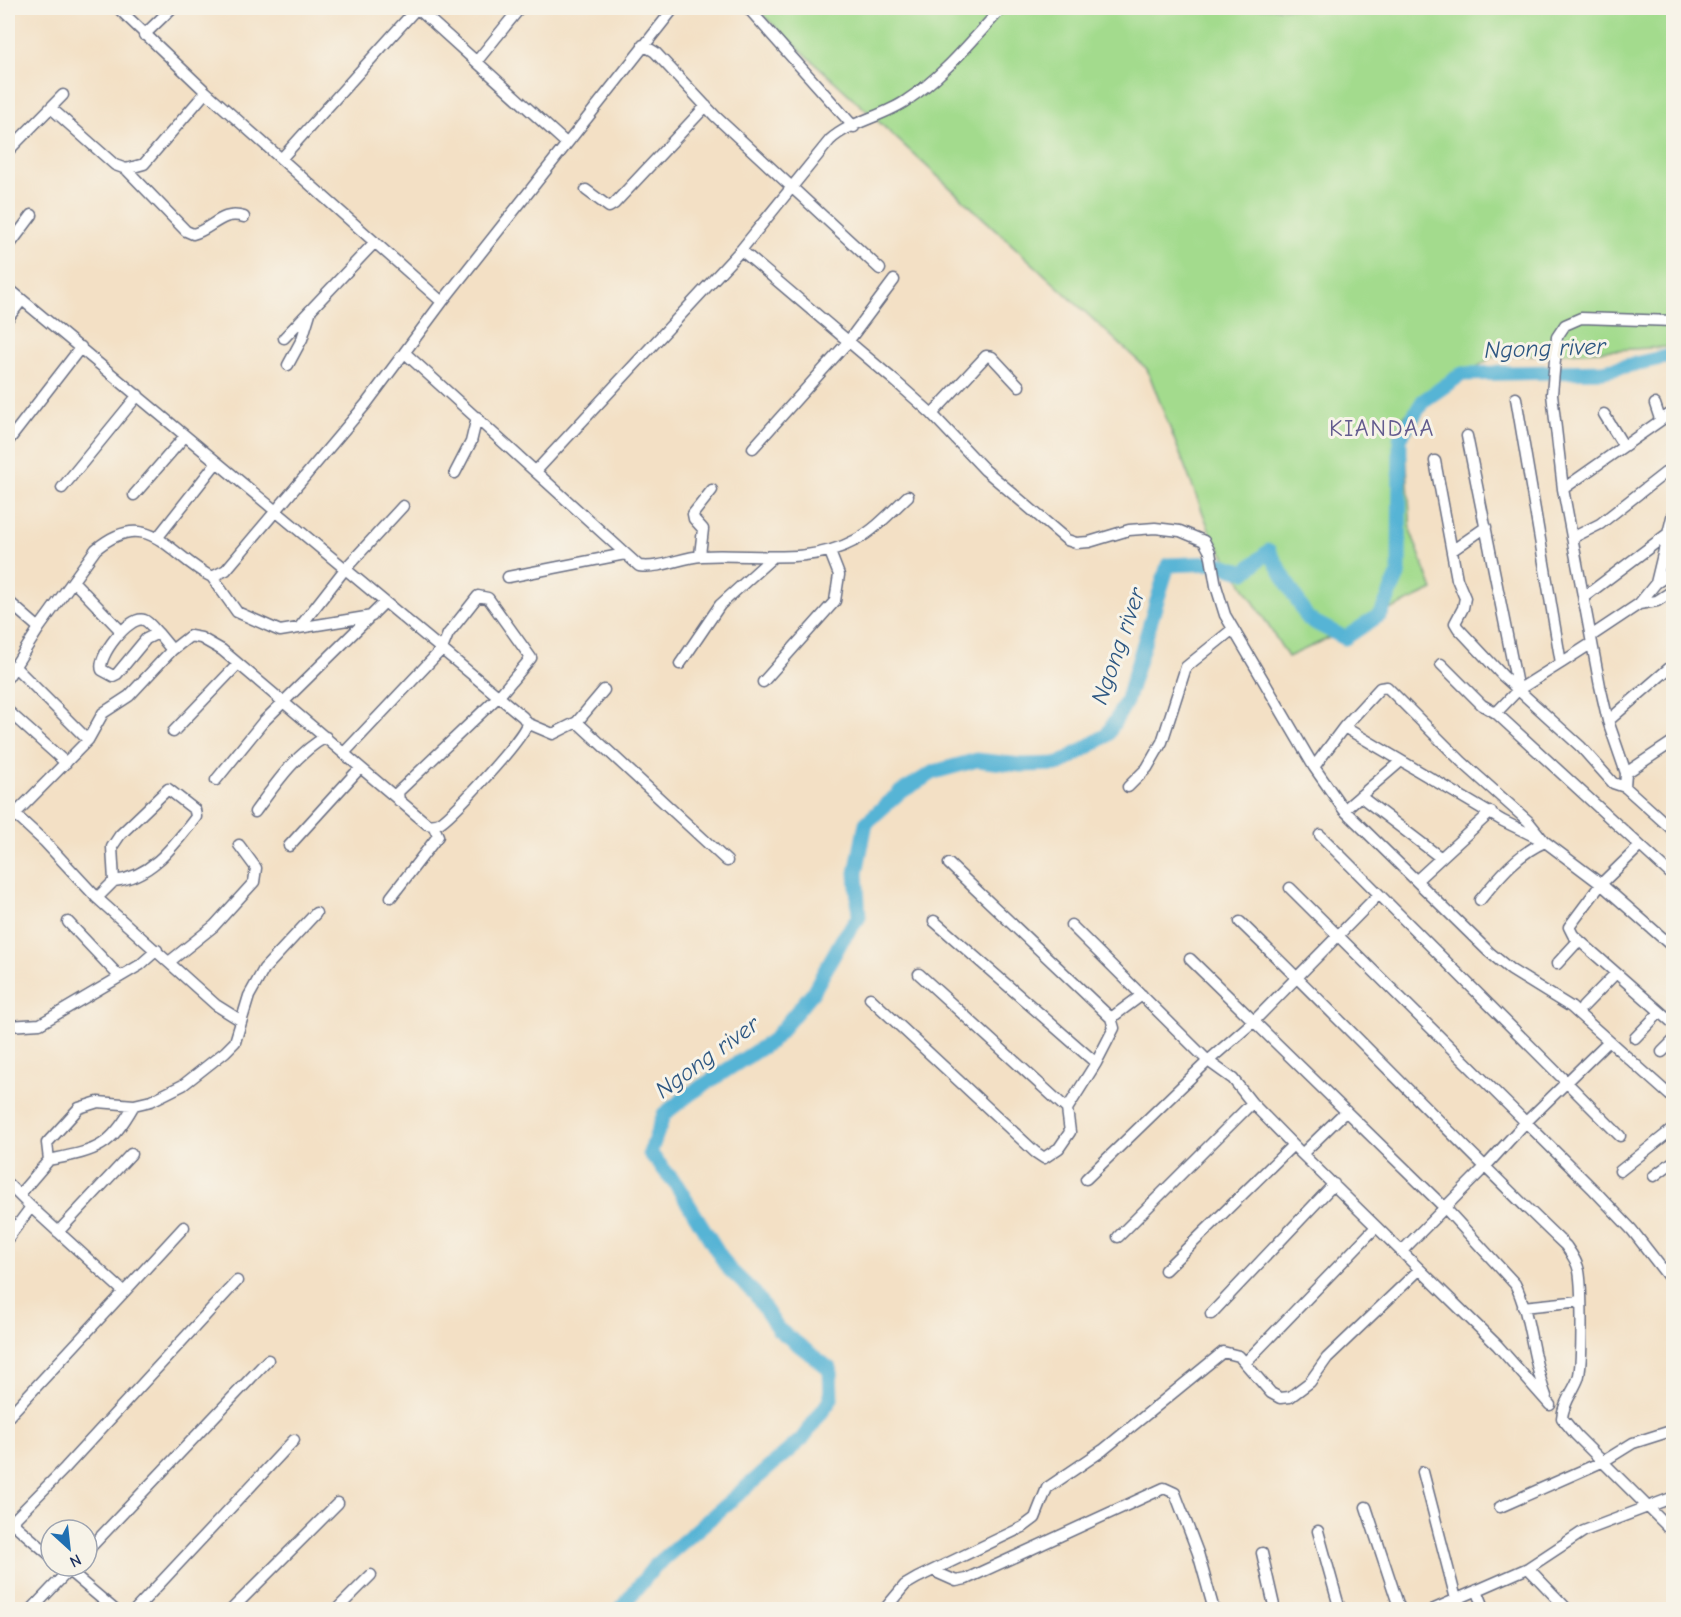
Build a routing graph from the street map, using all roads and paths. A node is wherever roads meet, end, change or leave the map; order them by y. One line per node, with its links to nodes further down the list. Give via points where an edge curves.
1 (118, 8): 8 (street)
2 (172, 8): 8 (street)
3 (417, 8): 10 (street); 18 (street)
4 (520, 8): 10 (street)
5 (674, 8): 9 (street)
6 (748, 8): 15 (street)
7 (1002, 8): 15 (street, via 922,90)
8 (144, 35): 11 (street)
9 (644, 45): 13 (street); 16 (street)
10 (477, 61): 16 (street)
11 (206, 92): 18 (street); 19 (street, via 144,164)
12 (63, 95): 14 (street)
13 (706, 106): 20 (street); 21 (street, via 614,204 603,205)
14 (51, 108): 17 (street); 19 (street, via 115,165)
15 (854, 128): 20 (street, via 830,140)
16 (566, 143): 31 (street)
17 (8, 151)
18 (281, 159): 24 (street)
19 (126, 169): 23 (street, via 193,234 223,216)
20 (791, 187): 26 (street); 27 (street)
21 (586, 190)
22 (32, 216): 25 (street)
23 (244, 217)
24 (375, 242): 31 (street); 32 (street)
25 (8, 247)
26 (741, 250): 36 (street); 57 (street)
27 (880, 269)
28 (894, 280): 36 (street)
29 (8, 288): 30 (street)
30 (22, 300): 33 (street); 37 (street)
31 (442, 302): 38 (street)
32 (311, 310): 35 (street); 39 (street)
33 (8, 318)
34 (1674, 321): 60 (street, via 1581,318 1565,325 1557,342 1552,393)
35 (284, 338)
36 (847, 343): 45 (street); 53 (street)
37 (81, 348): 41 (street); 51 (street)
38 (405, 353): 47 (street); 66 (street)
39 (288, 365)
40 (1019, 386): 45 (street, via 992,357 986,356)
41 (138, 395): 49 (street); 59 (street)
42 (1516, 398): 96 (street)
43 (1655, 405): 48 (street)
44 (1674, 411): 48 (street)
45 (932, 414): 90 (street, via 985,470 1067,540 1089,542 1129,530 1155,528 1180,531 1204,541 1222,608)
46 (1604, 414): 52 (street)
47 (477, 417): 57 (street); 58 (street, via 471,442)
48 (1660, 420): 52 (street)
49 (185, 436): 55 (street); 62 (street)
50 (1467, 436): 67 (street)
51 (9, 440)
52 (1623, 445): 60 (street)
53 (753, 448)
54 (1435, 461): 71 (street)
55 (217, 462): 66 (street); 69 (street)
56 (1674, 466): 70 (street, via 1600,524)
57 (536, 471): 73 (street)
58 (455, 473)
59 (62, 488)
60 (1563, 489): 70 (street)
61 (712, 490): 74 (street, via 693,514 703,529)
62 (135, 495)
63 (908, 496): 72 (street, via 857,540)
64 (403, 506): 76 (street)
65 (1674, 509): 68 (street)
66 (275, 510): 76 (street); 78 (street, via 226,570)
67 (1486, 527): 71 (street); 105 (street)
68 (1670, 532): 81 (street); 83 (street)
69 (158, 537): 78 (street); 80 (street, via 123,533 105,542)
70 (1572, 538): 83 (street)
71 (1454, 550): 105 (street, via 1465,603 1455,623)
72 (830, 552): 75 (street); 103 (street, via 839,575 835,601)
73 (625, 554): 74 (street, via 645,567); 79 (street)
74 (700, 555): 75 (street)
75 (773, 557): 98 (street, via 720,605)
76 (345, 569): 85 (street); 89 (street)
77 (1674, 571): 81 (street)
78 (212, 577): 89 (street, via 237,612 280,631)
79 (508, 577)
80 (73, 581): 88 (street); 91 (street)
81 (1656, 583): 86 (street)
82 (1674, 590): 86 (street, via 1658,601)
83 (1584, 597): 93 (street)
84 (8, 601): 88 (street)
85 (385, 602): 87 (street); 94 (street)
86 (1639, 604): 93 (street)
87 (372, 616): 89 (street); 107 (street)
88 (39, 628): 101 (street)
89 (299, 628)
90 (1233, 629): 121 (street); 125 (street, via 1186,667 1162,742 1147,768)
91 (121, 631): 92 (street, via 141,619); 92 (street, via 100,666 113,676 146,639)
92 (158, 633): 95 (street)
93 (1592, 640): 96 (street); 110 (street)
94 (442, 649): 106 (street); 106 (street, via 448,634 478,596 488,598 531,658); 118 (street)
95 (172, 650): 97 (street, via 190,636 196,636); 116 (street, via 129,696 103,713)
96 (1561, 663): 105 (street)
97 (238, 664): 107 (street); 114 (street)
98 (680, 664)
99 (1441, 664): 109 (street, via 1482,705)
100 (1674, 664): 110 (street)
101 (14, 666): 102 (street); 116 (street)
102 (8, 677)
103 (763, 682)
104 (604, 690): 111 (street)
105 (1518, 690): 109 (street); 126 (street, via 1581,747 1613,783)
106 (498, 696): 112 (street); 128 (street, via 398,792)
107 (283, 704): 115 (street); 124 (street, via 263,722)
108 (8, 711): 120 (street)
109 (1496, 713): 139 (street)
110 (1608, 720): 123 (street)
111 (577, 722): 112 (street, via 553,734); 141 (street)
112 (527, 723): 134 (street, via 521,736 474,788 441,822)
113 (1344, 727): 119 (street); 121 (street); 136 (street, via 1380,688 1389,688 1448,749 1528,821)
114 (173, 732)
115 (326, 737): 118 (street); 131 (street, via 282,777)
116 (88, 740): 120 (street)
117 (1674, 741): 123 (street)
118 (344, 753): 122 (street)
119 (1401, 761): 127 (street); 132 (street)
120 (66, 763): 130 (street)
121 (1314, 767): 129 (street)
122 (360, 768): 128 (street); 138 (street)
123 (1626, 773): 126 (street)
124 (216, 780)
125 (1128, 787)
126 (1625, 787): 133 (street)
127 (1360, 796): 129 (street); 140 (street)
128 (399, 801): 134 (street)
129 (1344, 810): 144 (street)
130 (11, 811): 150 (street)
131 (255, 812)
132 (1491, 812): 136 (street); 140 (street)
133 (1671, 824)
134 (433, 825): 149 (street, via 438,836)
135 (1320, 835): 148 (street)
136 (1545, 842): 146 (street); 151 (street, via 1507,868)
137 (239, 844): 162 (street, via 256,868 254,882 214,926)
138 (289, 846)
139 (1640, 846): 143 (street); 146 (street)
140 (1441, 858): 144 (street)
141 (727, 861)
142 (949, 864): 172 (street)
143 (1674, 877)
144 (1418, 879): 179 (street, via 1489,952 1571,1007)
145 (114, 881): 145 (street, via 136,878 148,871 196,817 195,810 171,790 165,790 112,847); 150 (street)
146 (1601, 884): 158 (street, via 1569,925); 159 (street)
147 (1290, 888): 157 (street)
148 (1378, 895): 157 (street); 183 (street)
149 (392, 897)
150 (97, 898): 160 (street)
151 (1480, 900)
152 (316, 913): 173 (street, via 264,969)
153 (934, 921): 182 (street)
154 (68, 922): 166 (street)
155 (1240, 922): 167 (street)
156 (1071, 925): 168 (street)
157 (1336, 937): 167 (street); 189 (street)
158 (1579, 940): 163 (street); 164 (street)
159 (1674, 948)
160 (157, 950): 162 (street); 166 (street)
161 (1190, 959): 174 (street)
162 (169, 962): 173 (street, via 216,1005)
163 (1557, 964)
164 (1616, 973): 170 (street); 171 (street)
165 (919, 974): 187 (street)
166 (119, 976): 176 (street, via 40,1024)
167 (1298, 978): 174 (street); 197 (street)
168 (1142, 995): 172 (street); 181 (street)
169 (870, 998): 187 (street, via 1040,1156 1051,1155 1066,1140 1070,1132)
170 (1583, 1008)
171 (1660, 1012): 175 (street); 177 (street)
172 (1111, 1018): 182 (street, via 1114,1028)
173 (240, 1020): 186 (street, via 235,1042 225,1052 183,1085)
174 (1254, 1021): 181 (street); 188 (street)
175 (1674, 1024)
176 (8, 1026)
177 (1635, 1038)
178 (1674, 1040): 180 (street)
179 (1609, 1041): 183 (street); 184 (street)
180 (1662, 1052)
181 (1208, 1061): 185 (street, via 1233,1079); 200 (street)
182 (1096, 1063): 187 (street)
183 (1567, 1084): 189 (street); 191 (street)
184 (1674, 1099)
185 (1252, 1103): 192 (street); 209 (street)
186 (134, 1105): 195 (street, via 112,1138 98,1148); 195 (street, via 98,1102 79,1108 47,1143)
187 (1067, 1109)
188 (1346, 1111): 194 (street); 205 (street)
189 (1525, 1123): 197 (street); 215 (street, via 1632,1230)
190 (1674, 1128): 198 (street)
191 (1620, 1136)
192 (1293, 1145): 194 (street); 212 (street)
193 (131, 1154): 208 (street)
194 (1302, 1154): 202 (street)
195 (49, 1160): 203 (street)
196 (1674, 1161): 199 (street)
197 (1484, 1168): 205 (street); 217 (street, via 1566,1246 1579,1269)
198 (1620, 1172)
199 (1654, 1176)
200 (1086, 1179)
201 (8, 1184): 203 (street)
202 (1334, 1184): 207 (street); 219 (street)
203 (19, 1195): 204 (street)
204 (31, 1208): 208 (street); 210 (street)
205 (1446, 1209): 211 (street); 218 (street, via 1515,1284)
206 (184, 1227): 216 (street)
207 (1376, 1227): 211 (street); 221 (street)
208 (58, 1232): 216 (street)
209 (1118, 1237)
210 (8, 1238)
211 (1402, 1251): 213 (street)
212 (1165, 1270)
213 (1419, 1270): 221 (street, via 1327,1358 1310,1382 1290,1397 1270,1393); 222 (street, via 1497,1344)
214 (237, 1281): 234 (street, via 65,1468)
215 (1674, 1284)
216 (124, 1292): 223 (street)
217 (1581, 1301): 218 (street); 224 (street, via 1580,1370)
218 (1523, 1307): 222 (street)
219 (1211, 1314)
220 (268, 1360): 237 (street)
221 (1245, 1363): 252 (street, via 1235,1353 1223,1352 1103,1450 1047,1488 1035,1518 917,1578)
222 (1550, 1405): 224 (street)
223 (8, 1417)
224 (1563, 1418): 227 (street, via 1576,1436)
225 (1674, 1430): 227 (street, via 1633,1443)
226 (294, 1440): 249 (street)
227 (1604, 1461): 232 (street); 233 (street)
228 (1423, 1472): 246 (street)
229 (1674, 1497): 233 (street)
230 (338, 1503): 250 (street)
231 (1366, 1507): 256 (street)
232 (1500, 1507)
233 (1646, 1507): 236 (street); 240 (street, via 1584,1531)
234 (9, 1522): 238 (street)
235 (1318, 1531): 255 (street)
236 (1674, 1533)
237 (99, 1538)
238 (39, 1546)
239 (1262, 1553): 254 (street)
240 (1528, 1568): 245 (street); 259 (street)
241 (938, 1573): 253 (street, via 956,1581 966,1579 1164,1488 1175,1493)
242 (370, 1575): 251 (street)
243 (59, 1578): 247 (street)
244 (79, 1578): 248 (street)
245 (1477, 1590): 246 (street); 258 (street)
246 (1456, 1599): 257 (street)
247 (31, 1610)
248 (115, 1610)
249 (135, 1610)
250 (231, 1610)
251 (336, 1610)
252 (884, 1610)
253 (1214, 1610)
254 (1275, 1610)
255 (1340, 1610)
256 (1400, 1610)
257 (1432, 1610)
258 (1485, 1610)
259 (1568, 1610)

